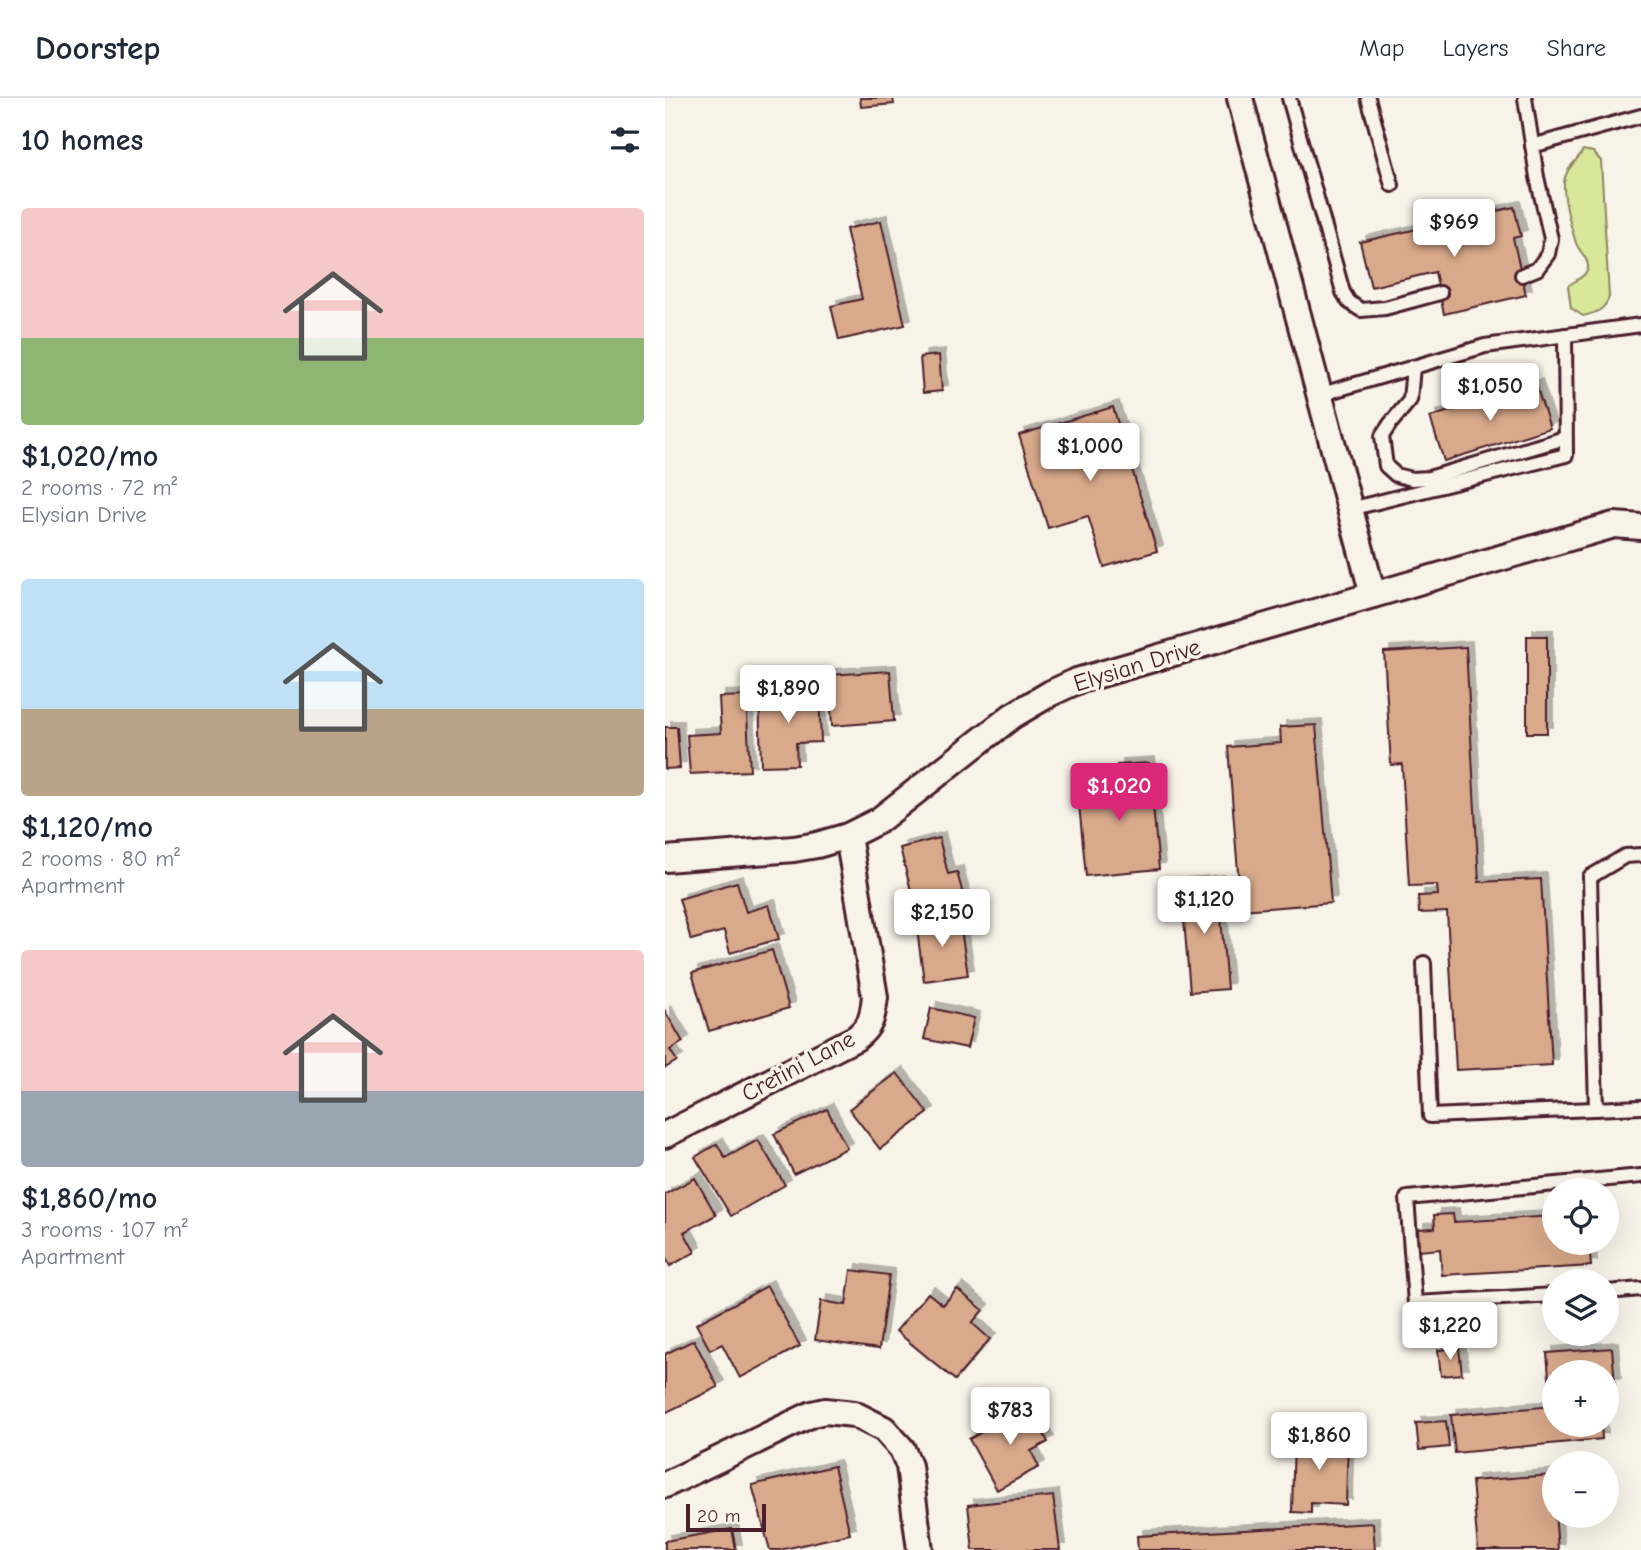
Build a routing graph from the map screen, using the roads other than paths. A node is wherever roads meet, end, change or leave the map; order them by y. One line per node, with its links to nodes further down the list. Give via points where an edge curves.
1 (1240, 98): 13 (street)
2 (1289, 98): 9 (lane, via 1349,302 1361,310 1385,308)
3 (1368, 98): 7 (lane)
4 (1525, 98): 6 (lane)
5 (1641, 116): 6 (lane)
6 (1532, 146): 8 (lane, via 1551,239 1548,254 1537,269)
7 (1392, 184)
8 (1522, 275)
9 (1440, 293)
10 (1641, 326): 11 (lane)
11 (1565, 335): 12 (lane, via 1485,346); 14 (lane)
12 (1413, 367): 13 (lane); 14 (lane, via 1410,400 1382,436 1386,466 1396,475 1429,478)
13 (1319, 395): 15 (street)
14 (1565, 438): 15 (lane, via 1566,455)
15 (1350, 509): 17 (street)
16 (1641, 527): 17 (street, Elysian Drive, via 1613,525)
17 (1373, 595): 18 (street, Elysian Drive, via 1077,681 1012,716 878,821)
18 (848, 836): 20 (street, Elysian Drive, via 794,849); 24 (street, Cretini Lane, via 876,997 871,1023 856,1038)
19 (1641, 855): 23 (lane, via 1625,856 1590,877)
20 (665, 859)
21 (1424, 963): 23 (lane, via 1430,1116)
22 (1641, 1107): 23 (lane)
23 (1596, 1109)
24 (665, 1135)
25 (1641, 1176): 28 (lane, via 1407,1198 1415,1303)
26 (1641, 1289): 27 (lane)
27 (1619, 1291)
28 (1542, 1296)
29 (665, 1485): 30 (street, via 812,1414 854,1414 884,1429 902,1449 909,1466)
30 (919, 1550)

